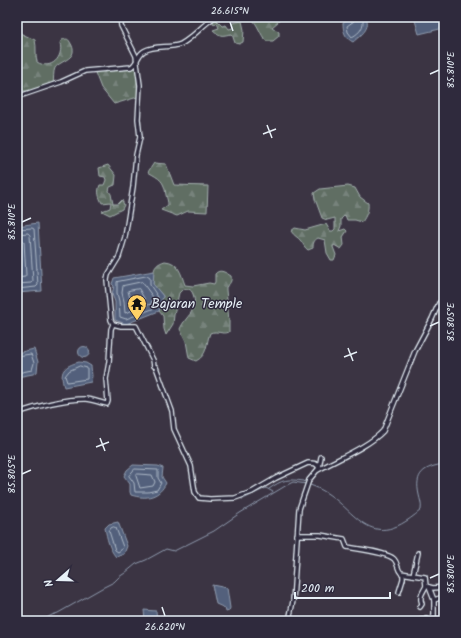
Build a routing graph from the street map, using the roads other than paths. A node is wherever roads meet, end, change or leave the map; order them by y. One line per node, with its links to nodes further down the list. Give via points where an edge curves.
1 (120, 17): 3 (street, via 121,26)
2 (215, 17): 3 (street, via 180,44 146,49)
3 (136, 62): 4 (street, via 134,66 126,68 85,71); 6 (street, via 140,85 140,137 124,242 107,280)
4 (17, 97)
5 (439, 303): 9 (street, via 415,351 383,431 379,436)
6 (112, 324): 7 (street, via 106,374 107,404 86,399 53,403); 9 (street, via 136,326 153,360 170,404 179,443 191,466 198,498 236,498 308,463 318,465)
7 (17, 413)
8 (321, 457): 9 (street)
9 (318, 469): 10 (street, via 310,480 299,509)
10 (297, 534): 12 (street, via 344,539 346,547 390,556 397,563 398,571); 21 (street, via 293,602)
11 (418, 554): 13 (street)
12 (403, 574): 13 (street); 16 (street)
13 (414, 575): 14 (street, via 425,577)
14 (427, 586): 15 (street); 18 (street); 19 (street, via 421,594)
15 (444, 587)
16 (398, 592)
17 (444, 594): 18 (street, via 443,597)
18 (434, 600): 20 (street)
19 (420, 607)
20 (434, 619): 22 (street)
21 (289, 621)
22 (419, 621)

